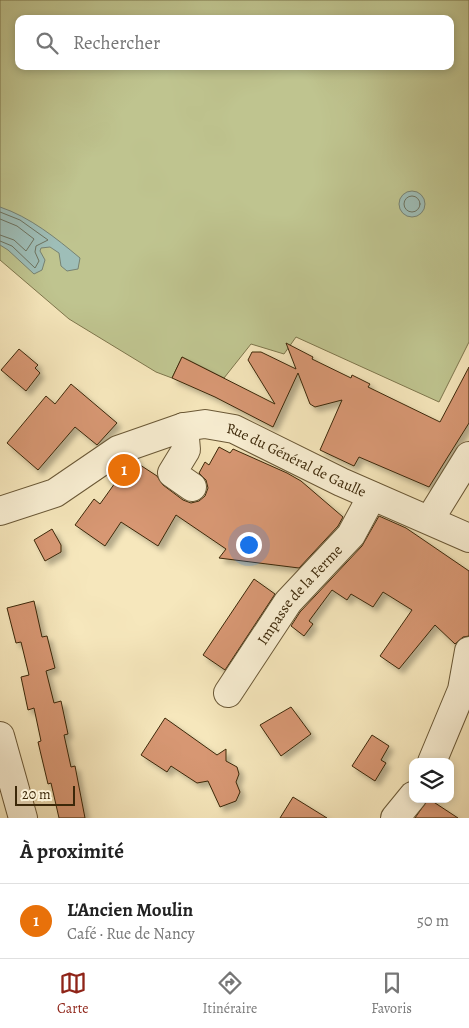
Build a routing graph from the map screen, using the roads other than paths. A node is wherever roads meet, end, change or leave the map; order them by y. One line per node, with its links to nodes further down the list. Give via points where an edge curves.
1 (184, 427): 3 (street, via 186,450 172,473); 4 (street, Rue du Général de Gaulle, via 205,424 234,429); 5 (street, Rue du Général de Gaulle, via 118,450 55,492)
2 (469, 456): 6 (street)
3 (192, 487)
4 (372, 496): 6 (street, Rue du Général de Gaulle); 9 (street, Impasse de la Ferme, via 351,535 288,602)
5 (0, 511)
6 (430, 519): 7 (street, Rue du Général de Gaulle)
7 (469, 538)
8 (469, 650): 11 (street, via 462,690)
9 (228, 693)
10 (0, 736): 13 (street)
11 (434, 758)
12 (409, 801): 14 (street)
13 (23, 818)
14 (395, 818)

